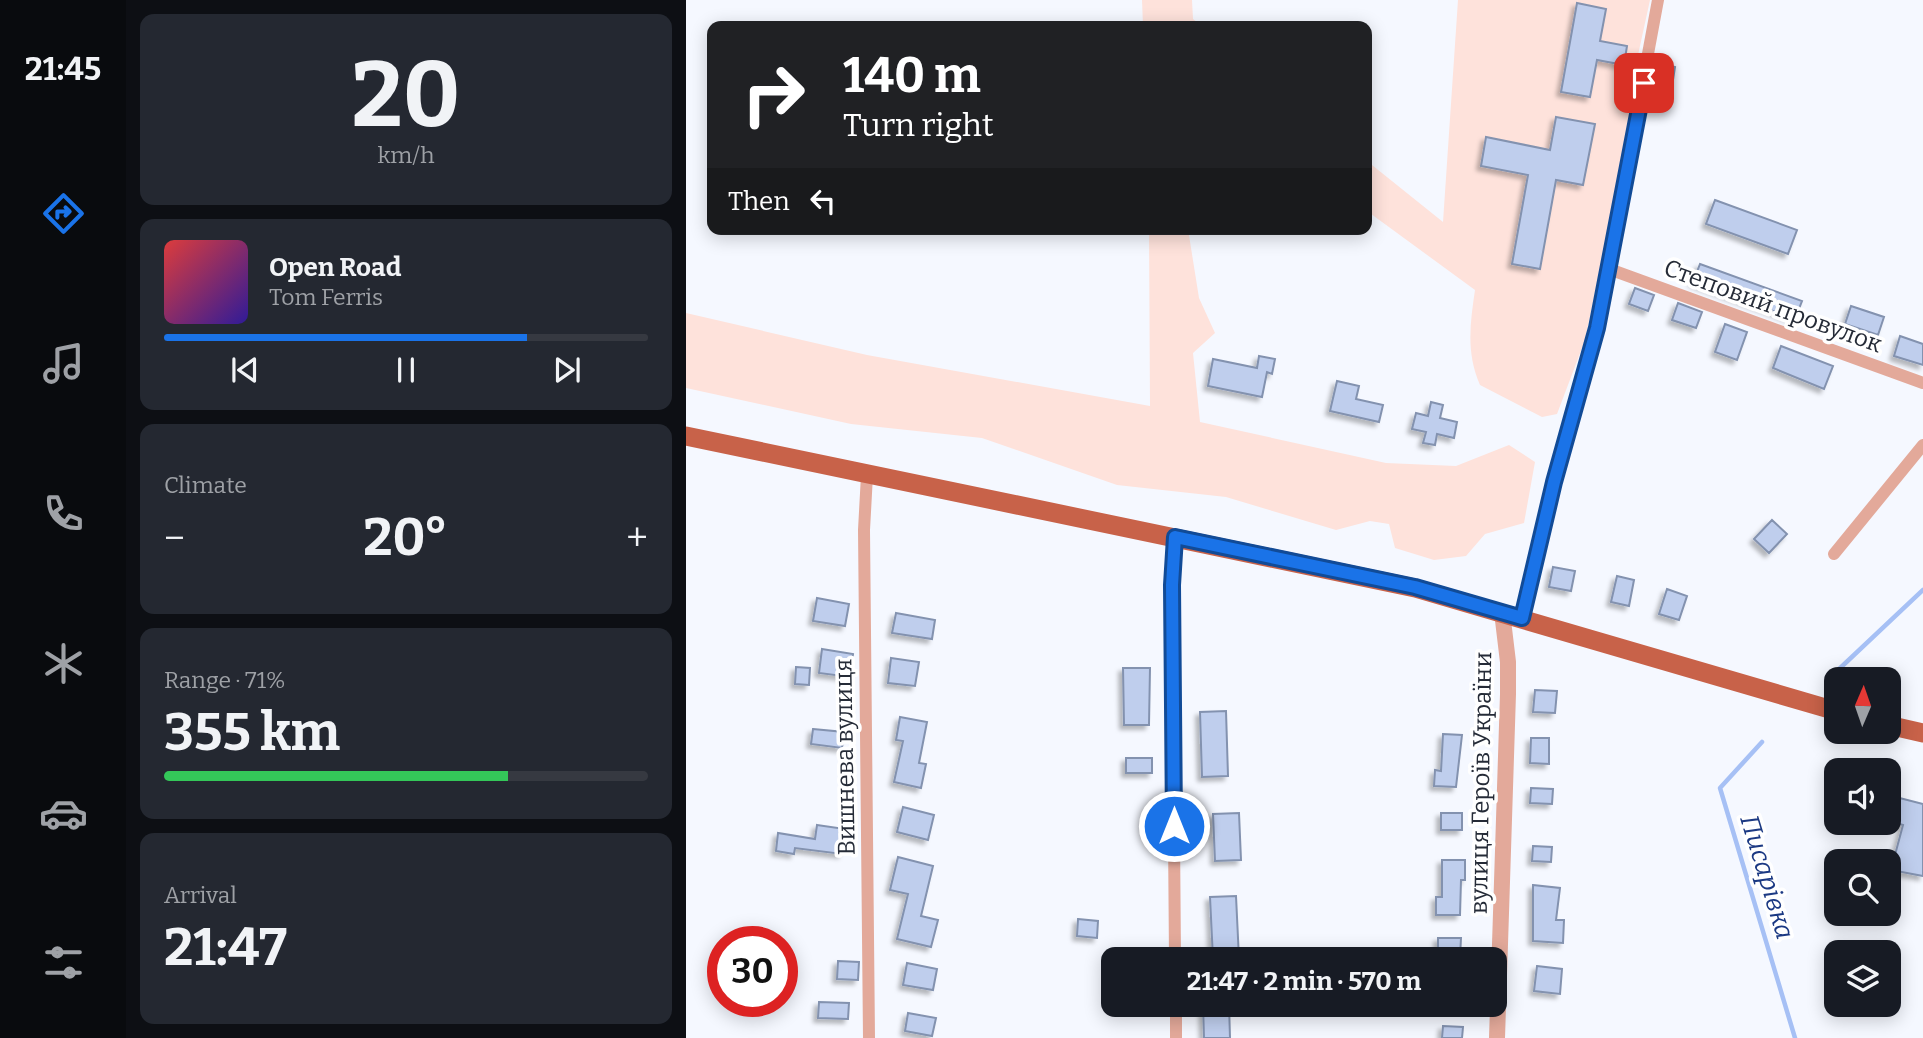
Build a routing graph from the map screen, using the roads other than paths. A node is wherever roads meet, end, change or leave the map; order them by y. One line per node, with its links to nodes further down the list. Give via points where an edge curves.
1 (1658, 0): 2 (street)
2 (1609, 268): 3 (street, Степовий провулок); 10 (street)
3 (1923, 383)
4 (686, 436): 6 (main road)
5 (1923, 445): 8 (street)
6 (867, 475): 7 (main road); 16 (street, Вишнева вулиця)
7 (1175, 537): 9 (main road, via 1415,587); 14 (street)
8 (1834, 554)
9 (1502, 612): 10 (main road); 18 (street, вулиця Героїв України, via 1508,694)
10 (1522, 618): 11 (main road)
11 (1824, 706)
12 (1901, 728): 13 (main road)
13 (1923, 733)
14 (1175, 947)
15 (1176, 1017): 17 (street)
16 (869, 1038)
17 (1176, 1038)
18 (1497, 1038)

